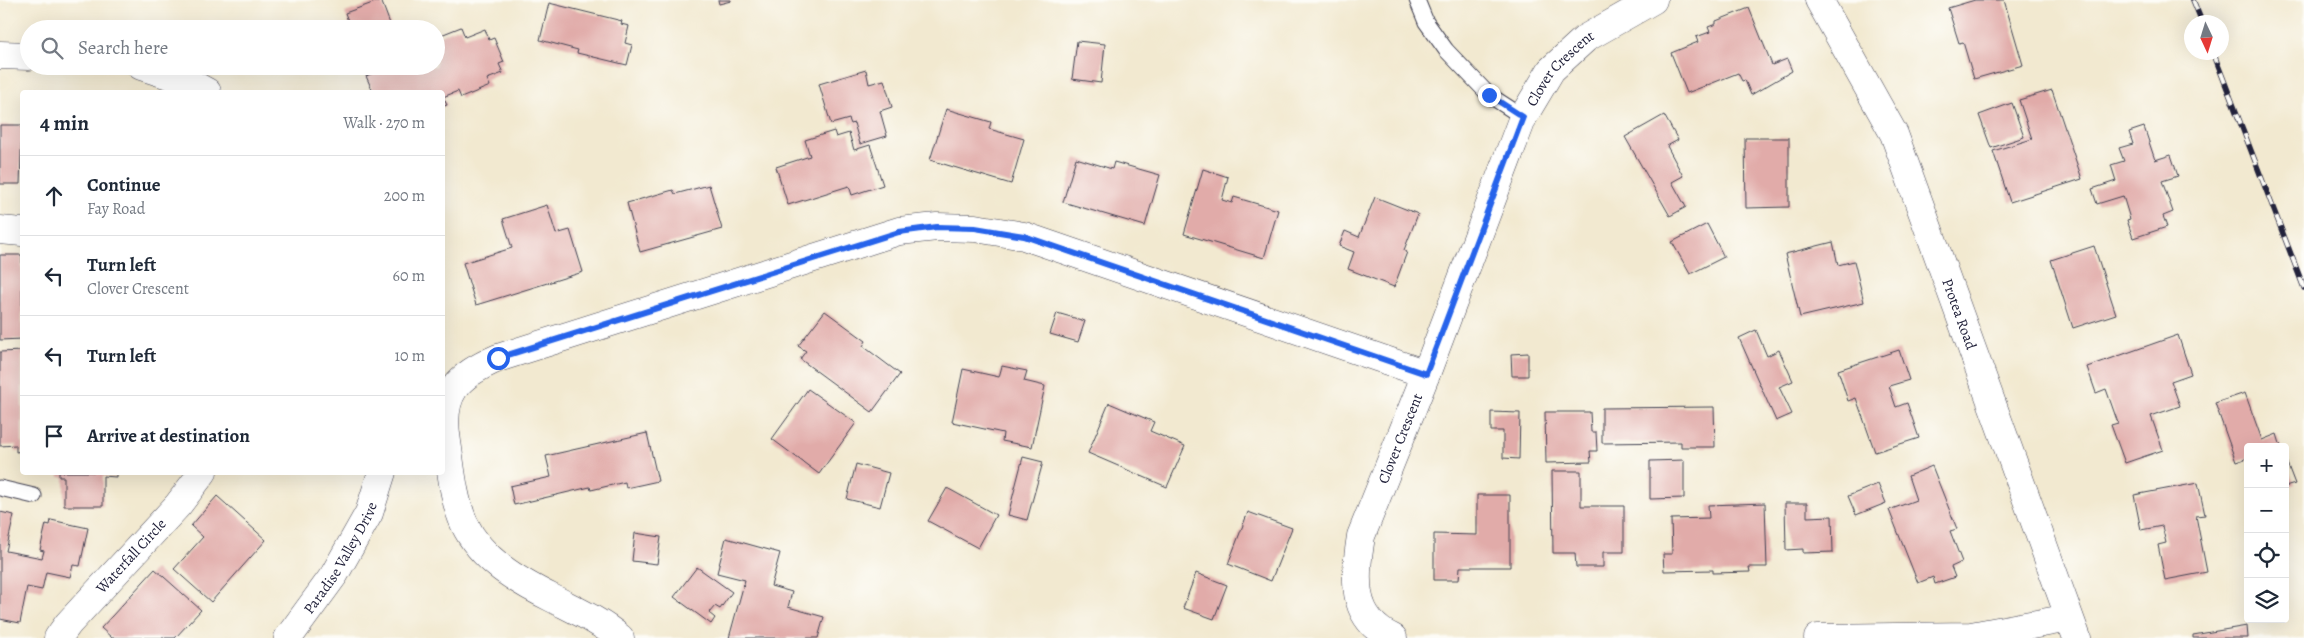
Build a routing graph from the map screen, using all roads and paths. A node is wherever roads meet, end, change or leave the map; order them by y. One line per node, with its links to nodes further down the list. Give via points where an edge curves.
1 (1417, 0): 8 (lane, via 1426,22 1446,50 1489,95)
2 (1653, 0): 8 (street, Clover Crescent, via 1586,38 1551,70)
3 (1819, 0): 18 (street, Protea Road, via 1894,134)
4 (0, 55): 5 (street)
5 (20, 56)
6 (171, 75): 7 (street)
7 (204, 90)
8 (1523, 117): 11 (street, Clover Crescent)
9 (0, 230): 10 (street)
10 (20, 232)
11 (1426, 374): 12 (street, via 1024,236 937,227 899,232 498,358 473,369 457,382 448,400); 22 (street, Clover Crescent, via 1361,536 1357,561 1356,589 1363,613 1382,633)
12 (445, 421)
13 (445, 434): 21 (street, via 464,523 485,553 516,580 605,626)
14 (201, 475): 19 (street, Waterfall Circle, via 178,505)
15 (381, 475): 20 (street, Paradise Valley Drive, via 368,514 334,576)
16 (0, 488): 17 (lane)
17 (34, 496)
18 (2073, 628): 23 (street, via 1971,636)
19 (58, 638)
20 (288, 638)
21 (620, 638)
22 (1393, 638)
23 (1818, 638)

